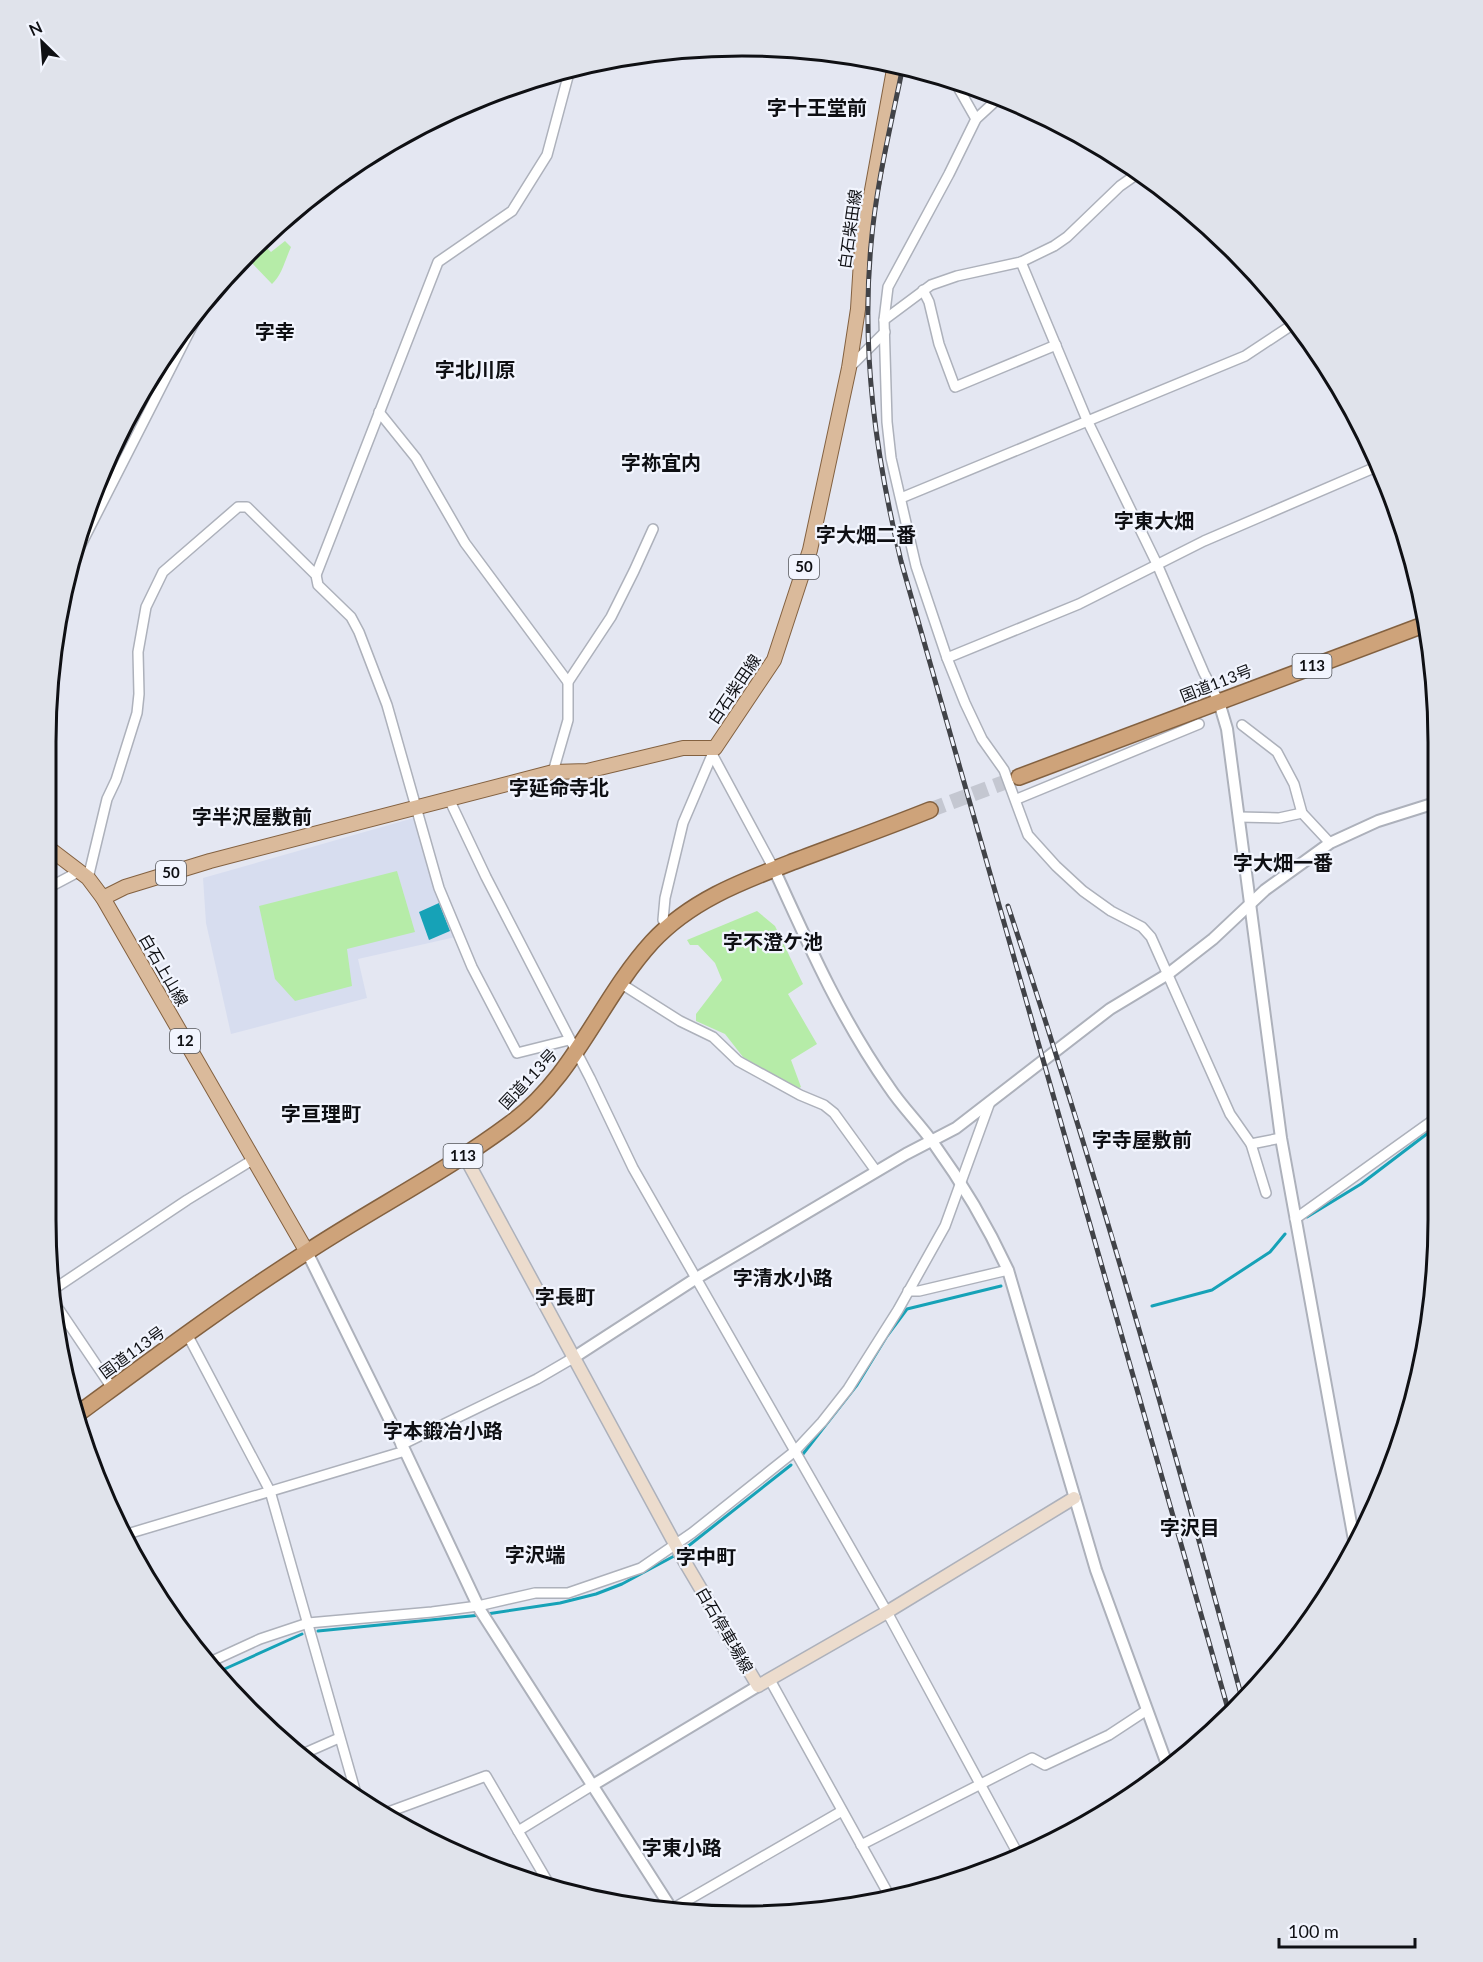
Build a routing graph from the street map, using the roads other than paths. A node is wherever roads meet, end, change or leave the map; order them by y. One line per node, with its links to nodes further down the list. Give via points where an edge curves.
1 (893, 73): 14 (main road, 白石柴田線 / 50, via 862,245)
2 (568, 78): 15 (street, via 547,155 512,211 438,262)
3 (960, 92): 5 (street)
4 (993, 104): 5 (street)
5 (976, 119): 9 (street, via 888,287)
6 (1132, 178): 7 (street, via 1067,237)
7 (1021, 262): 8 (street, via 957,276); 13 (street)
8 (923, 290): 9 (street); 13 (street, via 955,387)
9 (884, 320): 11 (street)
10 (1288, 327): 16 (street, via 1245,356)
11 (885, 332): 14 (street); 18 (street, via 887,422)
12 (184, 342): 19 (street)
13 (1056, 345): 16 (street)
14 (849, 368): 29 (main road, 白石柴田線 / 50, via 810,550 774,660)
15 (378, 412): 22 (street); 25 (street, via 416,458 465,543)
16 (1088, 420): 18 (street); 21 (street)
17 (1371, 469): 21 (street)
18 (901, 498): 24 (street, via 916,566)
19 (91, 526)
20 (653, 529): 25 (street, via 610,617)
21 (1157, 564): 24 (street, via 1079,604); 26 (street)
22 (316, 574): 35 (street, via 318,585 351,617 359,632 387,705); 42 (street, via 248,507 238,507 163,572 146,608 138,652 137,713)
23 (1417, 627): 26 (highway, 国道113号 / 113)
24 (947, 658): 33 (street, via 982,739 1004,770)
25 (568, 682): 30 (street, via 568,720)
26 (1219, 702): 31 (highway, 国道113号 / 113); 38 (street, via 1226,722)
27 (1199, 724): 33 (street)
28 (1242, 725): 37 (street, via 1277,752 1294,784)
29 (714, 751): 30 (main road, 白石柴田線 / 50, via 683,748 587,771); 41 (street); 46 (street, via 683,823 665,898 663,920)
30 (553, 772): 32 (main road, 白石柴田線 / 50)
31 (1019, 777)
32 (449, 799): 35 (main road, 白石柴田線 / 50); 49 (street)
33 (1017, 800): 47 (street, via 1028,835 1083,891 1111,912 1142,927 1151,937)
34 (1428, 805): 39 (street, via 1378,821)
35 (416, 808): 44 (main road, 白石柴田線 / 50, via 210,861 125,887); 49 (street, via 439,888 472,967 517,1053)
36 (930, 810): 41 (highway, 国道113号 / 113)
37 (1302, 813): 38 (street, via 1279,818); 39 (street)
38 (1239, 818): 45 (street)
39 (1330, 843): 45 (street)
40 (56, 853): 42 (main road, 白石上山線 / 12)
41 (774, 869): 46 (highway, 国道113号 / 113, via 713,895); 53 (street, via 857,1038 890,1088)
42 (84, 874): 43 (street); 44 (main road, 白石上山線 / 12)
43 (56, 885)
44 (103, 898): 56 (main road, 白石上山線 / 12)
45 (1250, 903): 47 (street); 52 (street)
46 (667, 926): 48 (highway, 国道113号 / 113)
47 (1168, 974): 50 (street, via 1110,1009); 54 (street, via 1230,1114)
48 (620, 984): 49 (highway, 国道113号 / 113); 57 (street, via 713,1037 738,1061 824,1105)
49 (572, 1047): 55 (highway, 国道113号 / 113, via 526,1112); 63 (street)
50 (990, 1102): 53 (street); 58 (street)
51 (1428, 1124): 60 (street)
52 (1281, 1138): 54 (street); 60 (street)
53 (933, 1141): 57 (street); 58 (street)
54 (1251, 1144): 59 (street)
55 (464, 1155): 61 (highway, 国道113号 / 113); 68 (main road, 白石停車場線)
56 (254, 1159): 61 (main road, 白石上山線 / 12); 64 (street)
57 (876, 1171): 63 (street)
58 (961, 1182): 62 (street); 65 (street, via 945,1226)
59 (1266, 1193)
60 (1295, 1219): 75 (street)
61 (307, 1252): 67 (highway, 国道113号 / 113); 71 (street)
62 (1008, 1270): 65 (street); 74 (street)
63 (695, 1279): 68 (street); 72 (street)
64 (59, 1286)
65 (908, 1291): 72 (street, via 848,1389)
66 (62, 1313): 69 (street)
67 (187, 1334): 69 (highway, 国道113号 / 113); 73 (street)
68 (573, 1358): 71 (street); 77 (main road, 白石停車場線)
69 (112, 1389): 70 (highway, 国道113号 / 113)
70 (83, 1410)
71 (403, 1448): 73 (street); 78 (street)
72 (795, 1451): 77 (street); 79 (street)
73 (270, 1491): 76 (street); 80 (street)
74 (1074, 1498): 79 (main road, 白石停車場線); 84 (street)
75 (1353, 1532)
76 (131, 1533)
77 (678, 1549): 78 (street, via 596,1585 568,1593 535,1593); 83 (main road, 白石停車場線)
78 (481, 1611): 80 (street); 89 (street)
79 (887, 1612): 82 (main road, 白石停車場線); 88 (street)
80 (308, 1623): 81 (street); 85 (street)
81 (215, 1660)
82 (770, 1680): 83 (main road, 白石停車場線); 92 (street)
83 (758, 1686): 89 (street)
84 (1147, 1710): 87 (street); 88 (street, via 1108,1735 1045,1765 1032,1758)
85 (339, 1738): 86 (street); 90 (street)
86 (308, 1752)
87 (1165, 1760)
88 (980, 1784): 94 (street); 95 (street)
89 (593, 1785): 93 (street); 98 (street)
90 (354, 1787)
91 (391, 1811): 93 (street, via 486,1776)
92 (842, 1811): 94 (street); 99 (street)
93 (518, 1831): 96 (street)
94 (861, 1845): 97 (street)
95 (1015, 1849)
96 (545, 1877)
97 (886, 1890)
98 (668, 1902)
99 (680, 1903)

